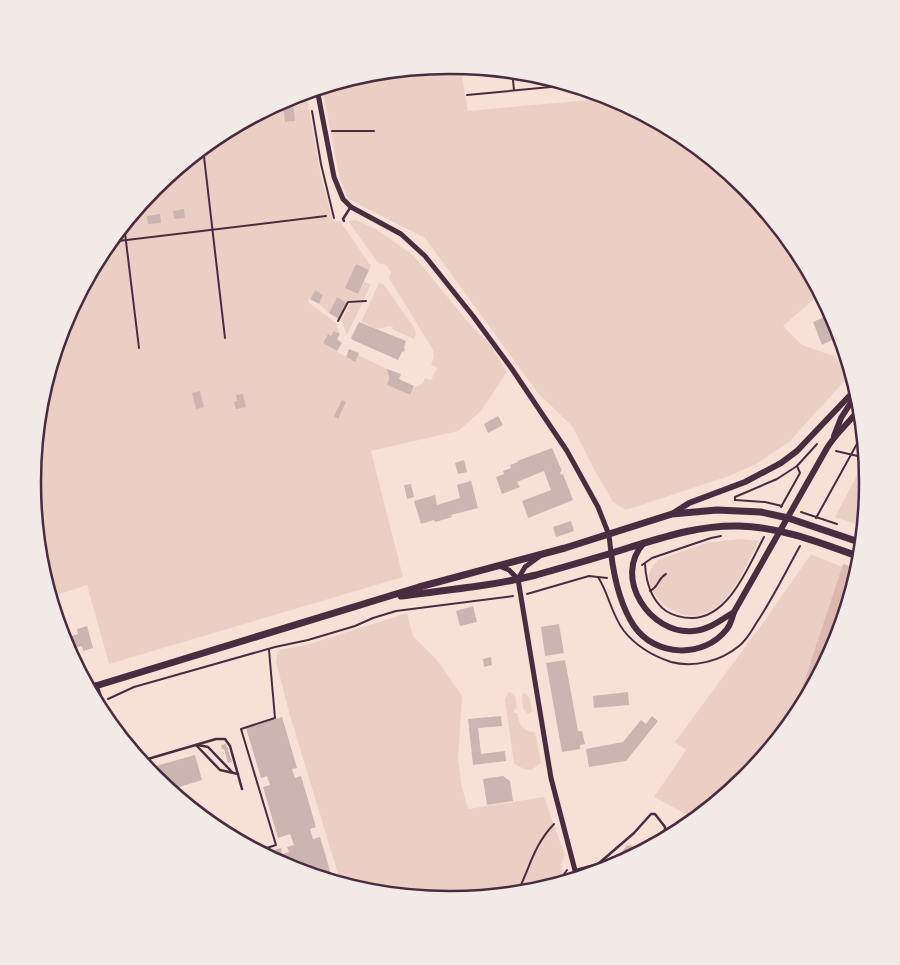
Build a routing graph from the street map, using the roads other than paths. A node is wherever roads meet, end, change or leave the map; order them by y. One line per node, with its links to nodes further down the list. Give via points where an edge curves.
1 (319, 95): 2 (street, via 334,177)
2 (350, 207): 3 (lane); 9 (street, via 401,234 425,256 473,316 567,451 598,507)
3 (344, 221)
4 (849, 396): 8 (street, via 797,451 781,463 745,482 689,503)
5 (851, 403): 7 (street)
6 (853, 417): 7 (street)
7 (834, 437): 18 (street)
8 (672, 514): 9 (main road); 10 (main road, via 716,510 761,512)
9 (609, 535): 12 (street); 13 (main road)
10 (854, 540)
11 (644, 543): 12 (main road); 14 (main road, via 697,529 753,527 797,535); 18 (street, via 634,561 634,584 641,602 659,623 674,630 699,630)
12 (611, 553): 16 (main road); 18 (street, via 614,574 629,616 639,632 661,646 678,651 714,642 726,630)
13 (543, 554): 15 (main road); 16 (street, via 525,567)
14 (852, 554)
15 (496, 566): 16 (street, via 509,570); 17 (main road)
16 (518, 579): 17 (main road); 28 (street, via 551,778)
17 (381, 599): 19 (main road)
18 (734, 612)
19 (96, 686)
20 (196, 745): 21 (lane); 22 (lane, via 220,770); 22 (lane, via 208,747); 23 (lane, via 225,739)
21 (149, 759)
22 (233, 773): 23 (lane)
23 (238, 774): 24 (lane)
24 (242, 789)
25 (666, 829): 26 (lane, via 655,814 651,814)
26 (600, 863)
27 (592, 866): 28 (lane)
28 (576, 870)

